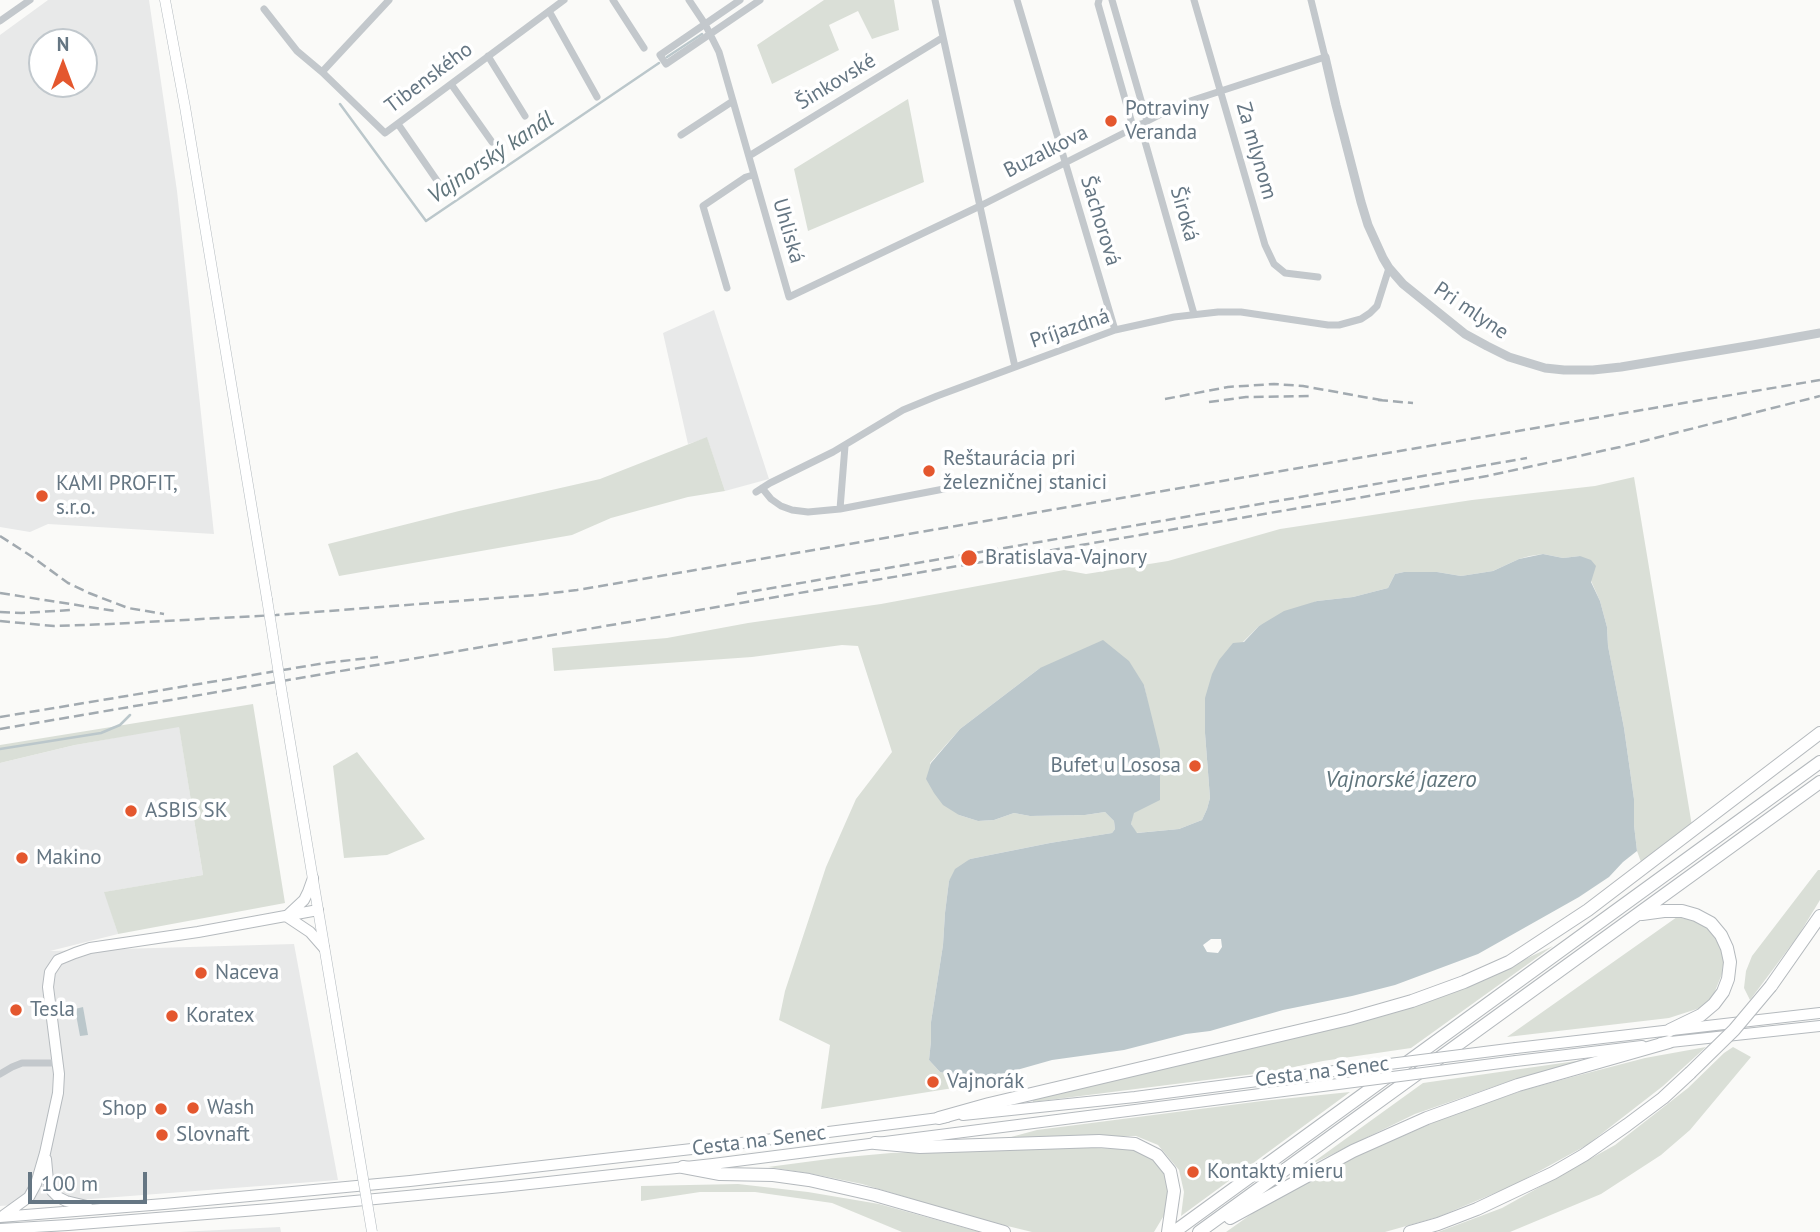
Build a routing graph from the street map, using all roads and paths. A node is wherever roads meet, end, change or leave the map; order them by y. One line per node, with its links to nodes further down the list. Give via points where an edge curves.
1 (30, 0): 17 (street)
2 (165, 0): 54 (main road, bridge)
3 (388, 0): 24 (street)
4 (564, 0): 16 (street, Tibenského)
5 (613, 0): 21 (street)
6 (689, 0): 18 (street, Uhliská)
7 (740, 0): 18 (street)
8 (760, 0): 19 (street)
9 (935, 0): 20 (street)
10 (1017, 0): 35 (street, Šachorová)
11 (1099, 0): 31 (street, Široká)
12 (1112, 0): 31 (street, Široká)
13 (1194, 0): 26 (street, Za mlynom)
14 (1311, 0): 23 (street, Pri mlyne)
15 (264, 9): 24 (street, via 297,51)
16 (549, 11): 22 (street, Tibenského); 27 (street)
17 (0, 21)
18 (705, 24): 19 (street, Uhliská); 19 (street, via 660,55 666,64)
19 (710, 33): 28 (street, Uhliská)
20 (942, 38): 34 (street, Šinkovské); 38 (street)
21 (644, 48)
22 (488, 56): 25 (street, Tibenského); 29 (street)
23 (1325, 57): 26 (street, Buzalkova); 39 (street, Pri mlyne, via 1368,225)
24 (322, 72): 30 (street, Tibenského, via 385,133)
25 (451, 84): 30 (street, Tibenského); 33 (street)
26 (1220, 90): 31 (street, Buzalkova); 40 (street, Za mlynom, via 1274,264 1285,273)
27 (597, 97)
28 (733, 102): 32 (street); 34 (street, Uhliská)
29 (525, 117)
30 (398, 124): 37 (street)
31 (1140, 124): 35 (street, Buzalkova); 43 (street, Široká)
32 (681, 135)
33 (492, 142)
34 (748, 156): 36 (street, Uhliská)
35 (1065, 162): 38 (street, Buzalkova); 44 (street, Šachorová)
36 (753, 175): 41 (street, Uhliská, via 703,206); 42 (street, Uhliská)
37 (438, 182)
38 (979, 206): 42 (street, Buzalkova); 46 (street)
39 (1389, 268): 43 (street, Príjazdná, via 1377,306 1350,323 1328,325 1241,312); 45 (street, Pri mlyne, via 1465,334 1509,357 1554,369 1621,367)
40 (1318, 277)
41 (727, 288)
42 (789, 297)
43 (1194, 314): 44 (street, Príjazdná)
44 (1115, 330): 46 (street, Príjazdná)
45 (1820, 332)
46 (1015, 367): 47 (street, Príjazdná, via 903,410)
47 (845, 446): 49 (street); 49 (street, Príjazdná, via 759,490 792,510)
48 (980, 482): 49 (street)
49 (840, 509)
50 (1820, 733): 53 (highway)
51 (1820, 762): 59 (highway)
52 (1820, 782): 56 (highway)
53 (1724, 806): 59 (highway); 66 (highway, via 1588,909 1509,962 1464,982 1360,1016)
54 (313, 878): 55 (main road); 57 (main road, via 304,900)
55 (318, 910): 57 (main road); 60 (main road)
56 (1638, 914): 63 (highway, via 1682,911 1696,915 1711,923 1727,948 1730,962 1723,992 1701,1015); 79 (highway)
57 (286, 916): 60 (main road); 64 (main road, via 90,948 58,960 48,987)
58 (1820, 916): 80 (highway, bridge, via 1734,1030 1663,1098 1553,1173 1477,1209)
59 (1597, 923): 78 (highway)
60 (324, 948): 75 (main road, bridge)
61 (1820, 1013): 63 (main road)
62 (1820, 1026): 63 (main road)
63 (1670, 1036): 66 (main road, Cesta na Senec, bridge, via 1516,1048); 67 (main road, Cesta na Senec, bridge, via 1516,1061); 79 (highway, via 1427,1118 1341,1157)
64 (57, 1063): 65 (street, via 22,1063); 68 (main road, via 58,1093)
65 (0, 1073)
66 (940, 1118): 70 (main road, Cesta na Senec, via 424,1180)
67 (876, 1143): 69 (main road, Cesta na Senec); 77 (highway, via 920,1147 1099,1141 1139,1145 1157,1155 1170,1171 1174,1191)
68 (45, 1153): 70 (main road, via 48,1181 58,1197); 71 (main road, via 29,1197)
69 (683, 1167): 72 (main road, Cesta na Senec, via 395,1198); 76 (highway, via 820,1182)
70 (102, 1209): 71 (main road, Cesta na Senec)
71 (1, 1217)
72 (68, 1225): 73 (main road, Cesta na Senec); 74 (main road)
73 (0, 1229)
74 (45, 1232)
75 (372, 1232)
76 (1004, 1232)
77 (1168, 1232)
78 (1174, 1232)
79 (1202, 1232)
80 (1410, 1232)

